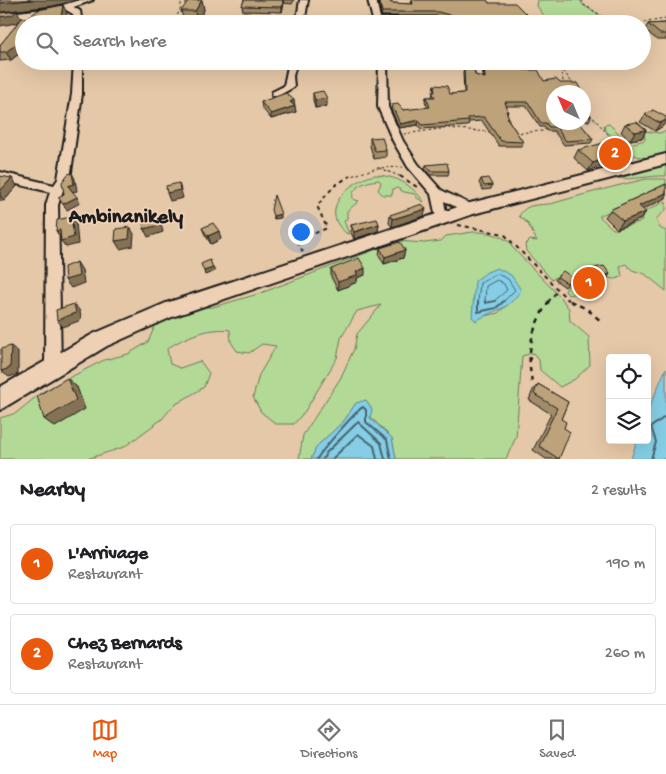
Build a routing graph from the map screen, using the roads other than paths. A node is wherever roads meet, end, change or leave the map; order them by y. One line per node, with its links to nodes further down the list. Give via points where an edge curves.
1 (88, 0): 4 (main road)
2 (304, 0): 10 (street)
3 (372, 0): 11 (street)
4 (69, 8): 5 (main road); 9 (street)
5 (40, 12): 7 (main road); 8 (street)
6 (15, 15): 12 (main road)
7 (16, 15)
8 (36, 15)
9 (78, 15)
10 (301, 15)
11 (375, 15)
12 (0, 17)
13 (78, 70): 21 (street, via 64,180)
14 (291, 70): 18 (street, via 289,87)
15 (382, 70): 22 (street, via 383,107 394,134 414,167)
16 (478, 70): 17 (street)
17 (480, 79)
18 (275, 94)
19 (658, 161): 23 (main road)
20 (0, 176): 21 (street)
21 (56, 190): 25 (street, via 52,205)
22 (437, 193): 23 (street); 24 (street)
23 (470, 209): 24 (main road)
24 (445, 217): 25 (main road, via 133,324)
25 (53, 368): 26 (main road)
26 (0, 399)

